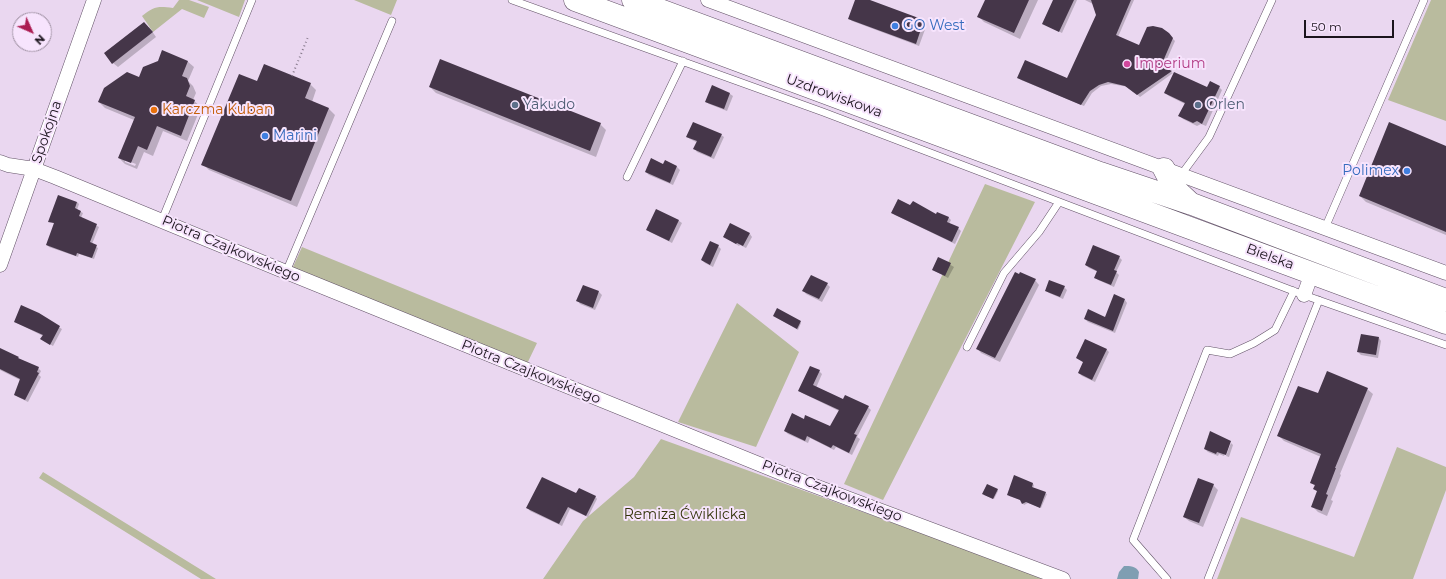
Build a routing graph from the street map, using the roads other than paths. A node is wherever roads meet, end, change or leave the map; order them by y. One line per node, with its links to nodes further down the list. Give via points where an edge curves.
1 (94, 0): 12 (street, Spokojna)
2 (252, 0): 18 (lane)
3 (512, 0): 10 (lane)
4 (575, 0): 15 (main road, Uzdrowiskowa)
5 (633, 0): 15 (main road, Uzdrowiskowa)
6 (708, 0): 13 (street)
7 (1272, 0): 13 (lane, via 1209,137)
8 (1424, 0): 19 (lane)
9 (392, 21): 21 (lane)
10 (683, 61): 14 (lane); 16 (lane)
11 (0, 162): 12 (street, Piotra Czajkowskiego)
12 (34, 169): 18 (street, Piotra Czajkowskiego); 20 (street, Spokojna)
13 (1172, 172): 17 (main road, via 1174,188); 19 (street)
14 (627, 177)
15 (1097, 183): 17 (main road, Bielska); 22 (main road, Bielska)
16 (1059, 202): 24 (lane); 29 (lane, via 1039,232 1004,272)
17 (1192, 204): 26 (main road, Bielska)
18 (162, 220): 21 (street, Piotra Czajkowskiego)
19 (1325, 228): 23 (street)
20 (0, 265)
21 (286, 272): 30 (street, Piotra Czajkowskiego, via 792,477)
22 (1312, 273): 24 (street); 27 (main road, Bielska)
23 (1446, 273)
24 (1299, 293): 25 (lane); 31 (lane, via 1275,330 1230,354 1207,350 1133,540)
25 (1319, 300): 28 (lane); 32 (lane)
26 (1446, 300)
27 (1446, 323)
28 (1446, 345)
29 (967, 347)
30 (1063, 579)
31 (1167, 579)
32 (1208, 579)

